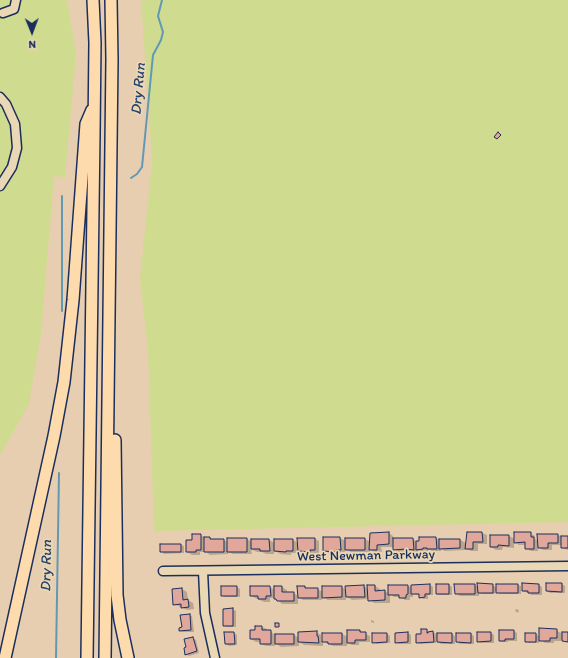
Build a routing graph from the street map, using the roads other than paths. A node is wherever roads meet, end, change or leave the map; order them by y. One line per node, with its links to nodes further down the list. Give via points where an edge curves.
1 (16, 0): 4 (street, via 14,9)
2 (94, 0): 6 (highway)
3 (110, 0): 8 (highway)
4 (3, 12)
5 (0, 97): 7 (street, via 15,124 17,148 12,167)
6 (94, 104): 12 (highway, via 86,124 73,300 64,382); 13 (highway)
7 (0, 186)
8 (110, 262): 14 (highway); 15 (highway, via 117,595)
9 (568, 566): 10 (street, West Newman Parkway)
10 (203, 570): 11 (street, West Newman Parkway); 16 (street, via 205,613)
11 (163, 571)
12 (4, 656)
13 (87, 658)
14 (105, 658)
15 (128, 658)
16 (215, 658)

